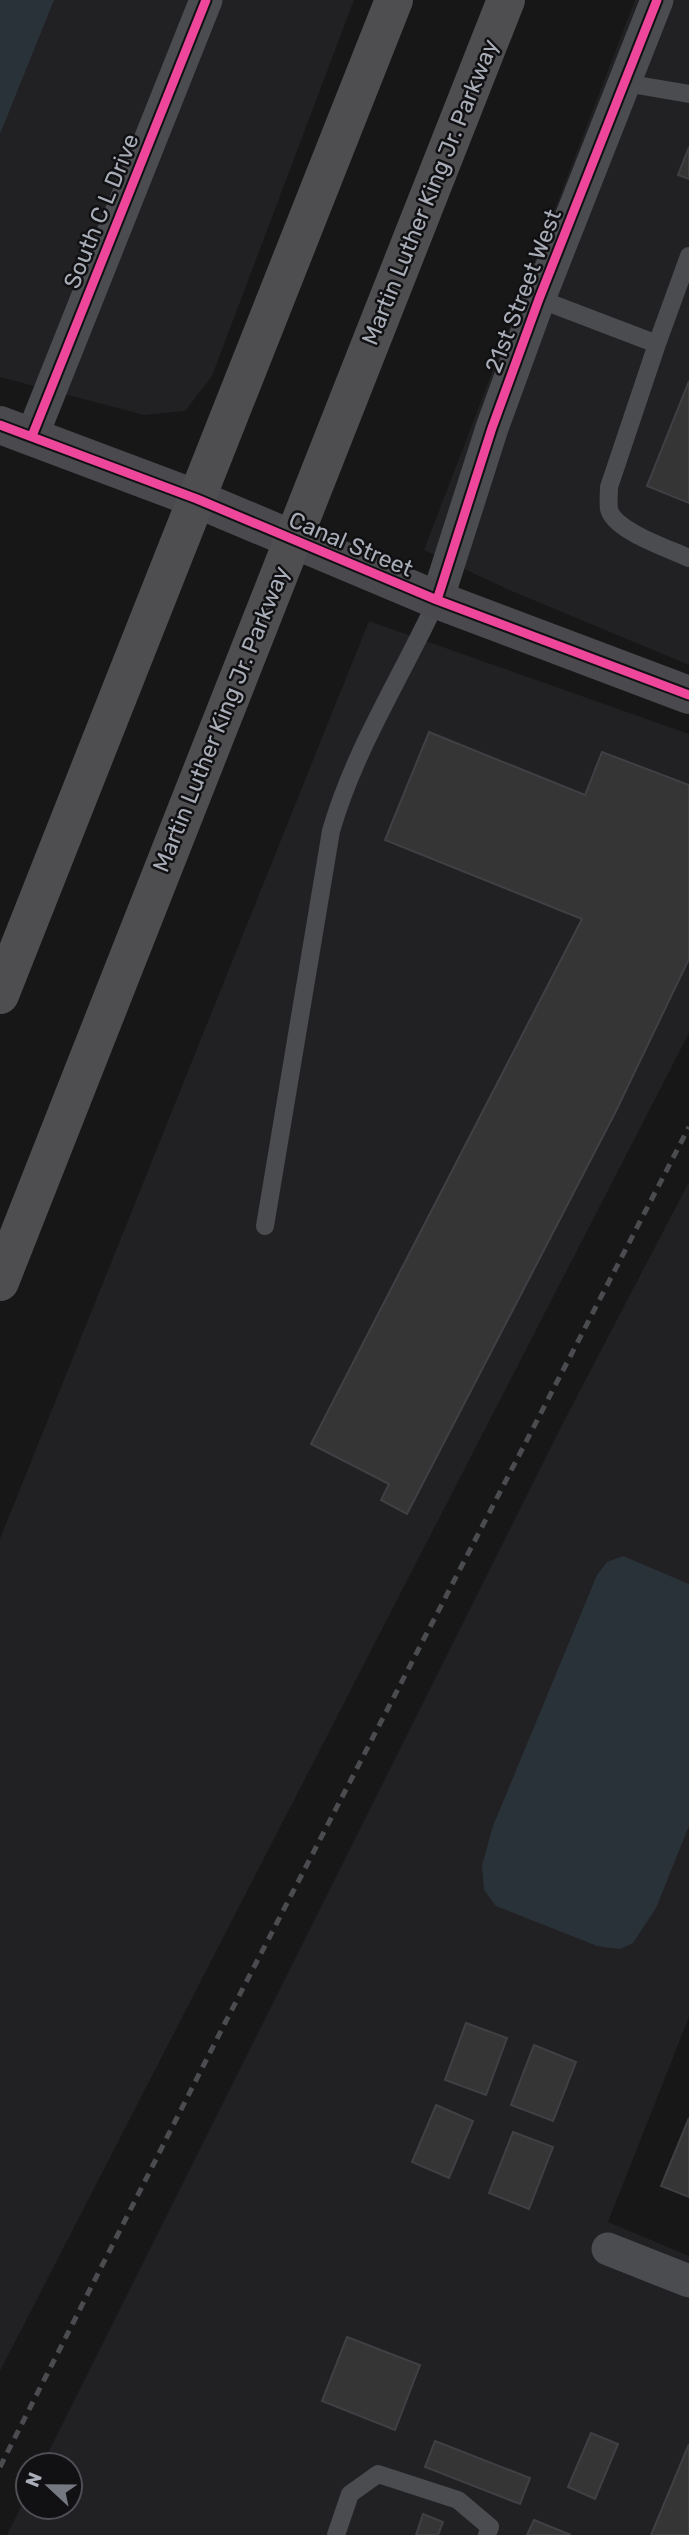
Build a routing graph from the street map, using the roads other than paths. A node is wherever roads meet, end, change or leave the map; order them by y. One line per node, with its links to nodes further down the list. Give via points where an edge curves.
1 (206, 0): 10 (street, South C L Drive)
2 (394, 0): 11 (highway)
3 (506, 0): 12 (highway, Martin Luther King Jr. Parkway)
4 (657, 0): 5 (street, 21st Street West)
5 (625, 83): 6 (lane); 8 (street, 21st Street West)
6 (689, 94)
7 (689, 256): 9 (lane)
8 (539, 299): 9 (lane); 14 (street, 21st Street West, via 492,428)
9 (657, 344): 13 (lane, via 609,487 609,511 634,533)
10 (16, 431): 11 (street, Canal Street)
11 (197, 499): 12 (street, Canal Street); 16 (highway)
12 (292, 541): 14 (street, Canal Street); 18 (highway, Martin Luther King Jr. Parkway)
13 (689, 558)
14 (438, 600): 15 (street, Canal Street); 17 (lane, via 351,767 331,831)
15 (689, 695)
16 (0, 995)
17 (265, 1226)
18 (0, 1282)
19 (608, 2249): 20 (street)
20 (689, 2281)
21 (336, 2535): 22 (lane, via 351,2494 378,2474 458,2500 490,2527)
22 (487, 2535)

